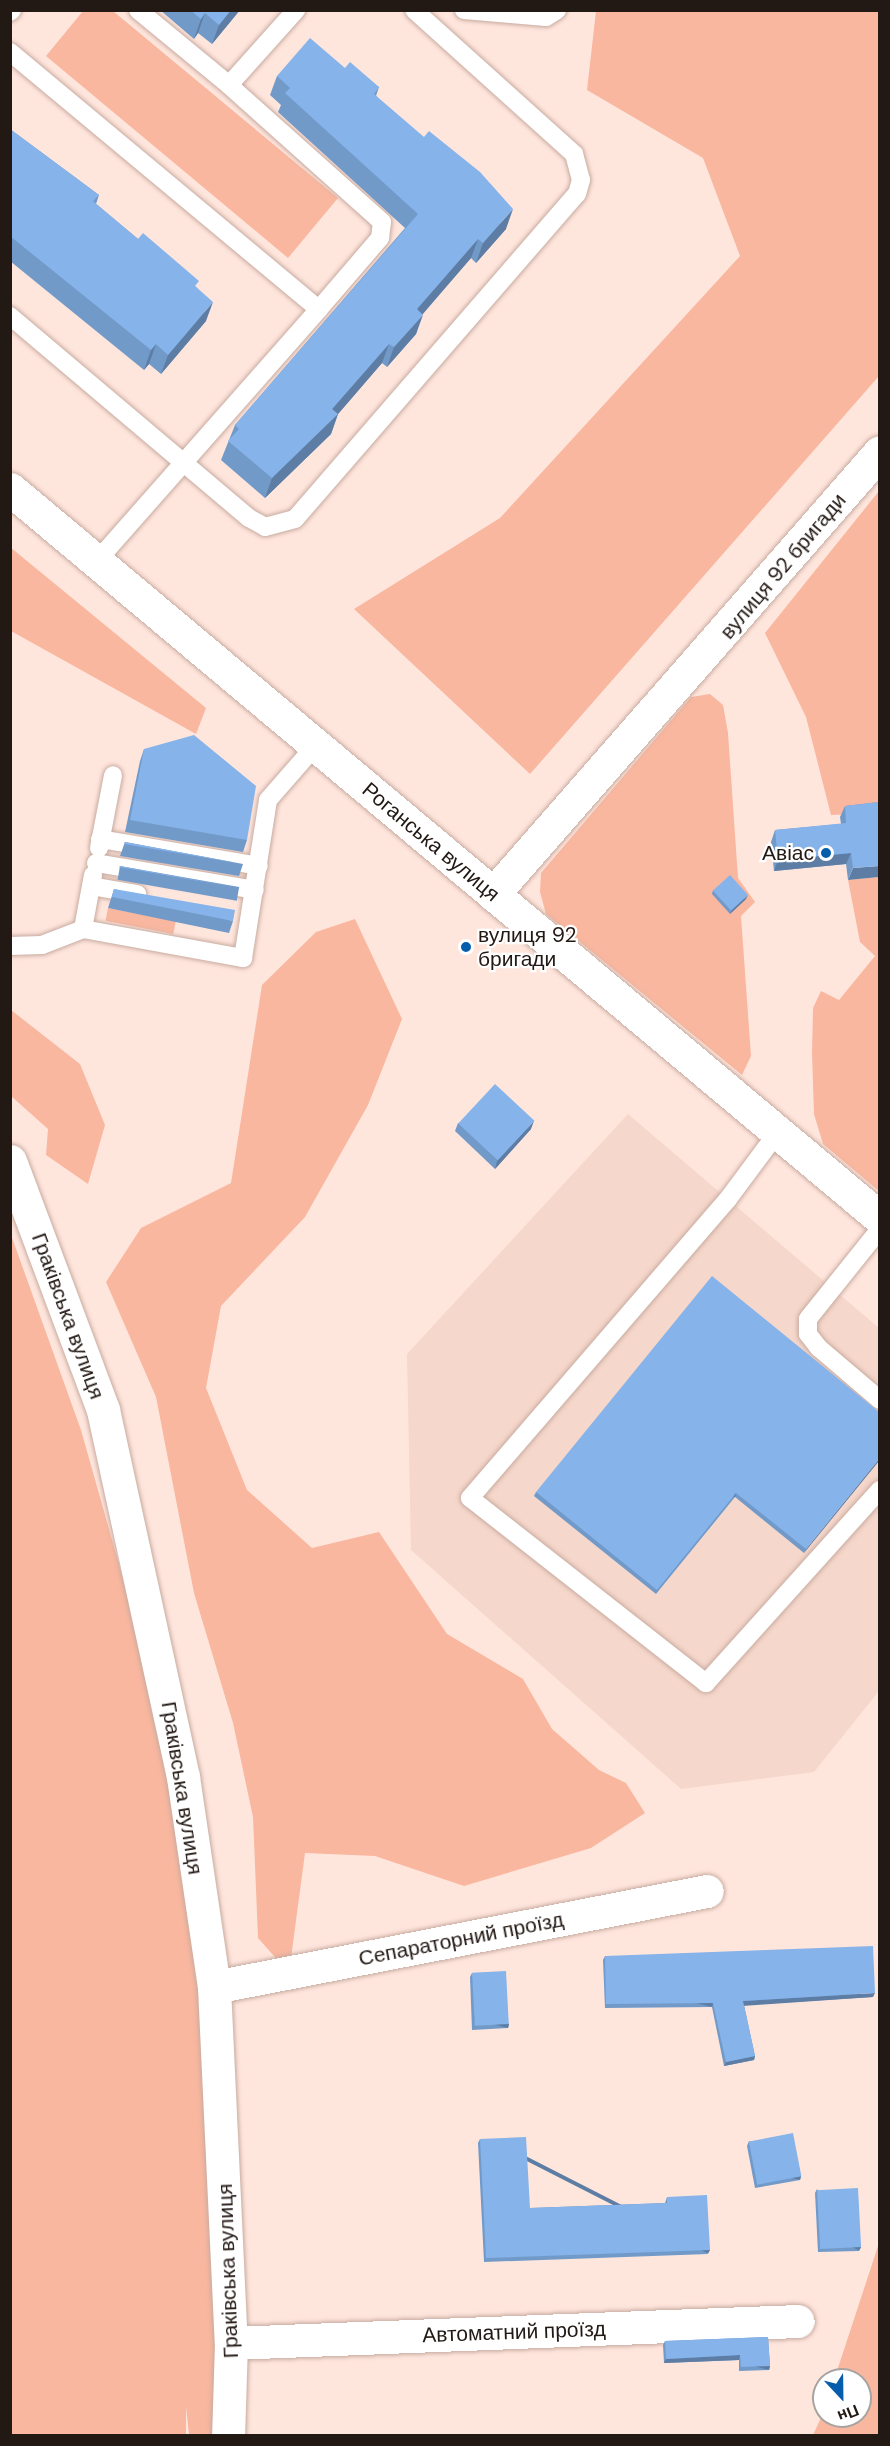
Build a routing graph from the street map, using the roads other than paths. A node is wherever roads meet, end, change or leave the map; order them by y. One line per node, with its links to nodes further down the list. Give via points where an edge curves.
1 (138, 10): 7 (lane)
2 (296, 10): 7 (lane)
3 (464, 10): 4 (lane, via 546,16)
4 (557, 10)
5 (419, 12): 9 (lane, via 574,154 581,180 577,194 295,519 265,527 249,518)
6 (10, 52): 8 (lane)
7 (230, 85): 8 (lane, via 382,222 380,238)
8 (319, 309): 12 (lane)
9 (10, 316)
10 (879, 452): 20 (street, вулиця 92 бригади)
11 (10, 489): 12 (street, Роганська вулиця)
12 (96, 562): 13 (street, Роганська вулиця)
13 (316, 745): 17 (lane, via 268,800); 20 (street, Роганська вулиця)
14 (113, 775): 15 (lane)
15 (100, 839): 16 (lane); 17 (lane)
16 (96, 863): 18 (lane); 19 (lane)
17 (259, 866): 19 (lane)
18 (91, 886): 21 (lane); 24 (lane)
19 (255, 890): 23 (lane)
20 (493, 894): 26 (street, Роганська вулиця)
21 (157, 898)
22 (233, 911): 23 (lane)
23 (252, 914): 24 (lane, via 243,958)
24 (83, 929): 25 (lane, via 42,945)
25 (10, 946)
26 (777, 1133): 28 (street, Роганська вулиця); 31 (lane, via 728,1198 470,1498 706,1683)
27 (10, 1161): 33 (street, Граківська вулиця, via 103,1410 183,1777)
28 (879, 1218)
29 (879, 1229): 30 (lane, via 808,1319 808,1334 819,1348)
30 (879, 1400)
31 (879, 1490)
32 (707, 1891): 33 (street, Сепараторний проїзд)
33 (214, 1987): 35 (street, Граківська вулиця)
34 (798, 2322): 35 (street, Автоматний проїзд)
35 (231, 2343): 36 (street, Граківська вулиця)
36 (228, 2436)

